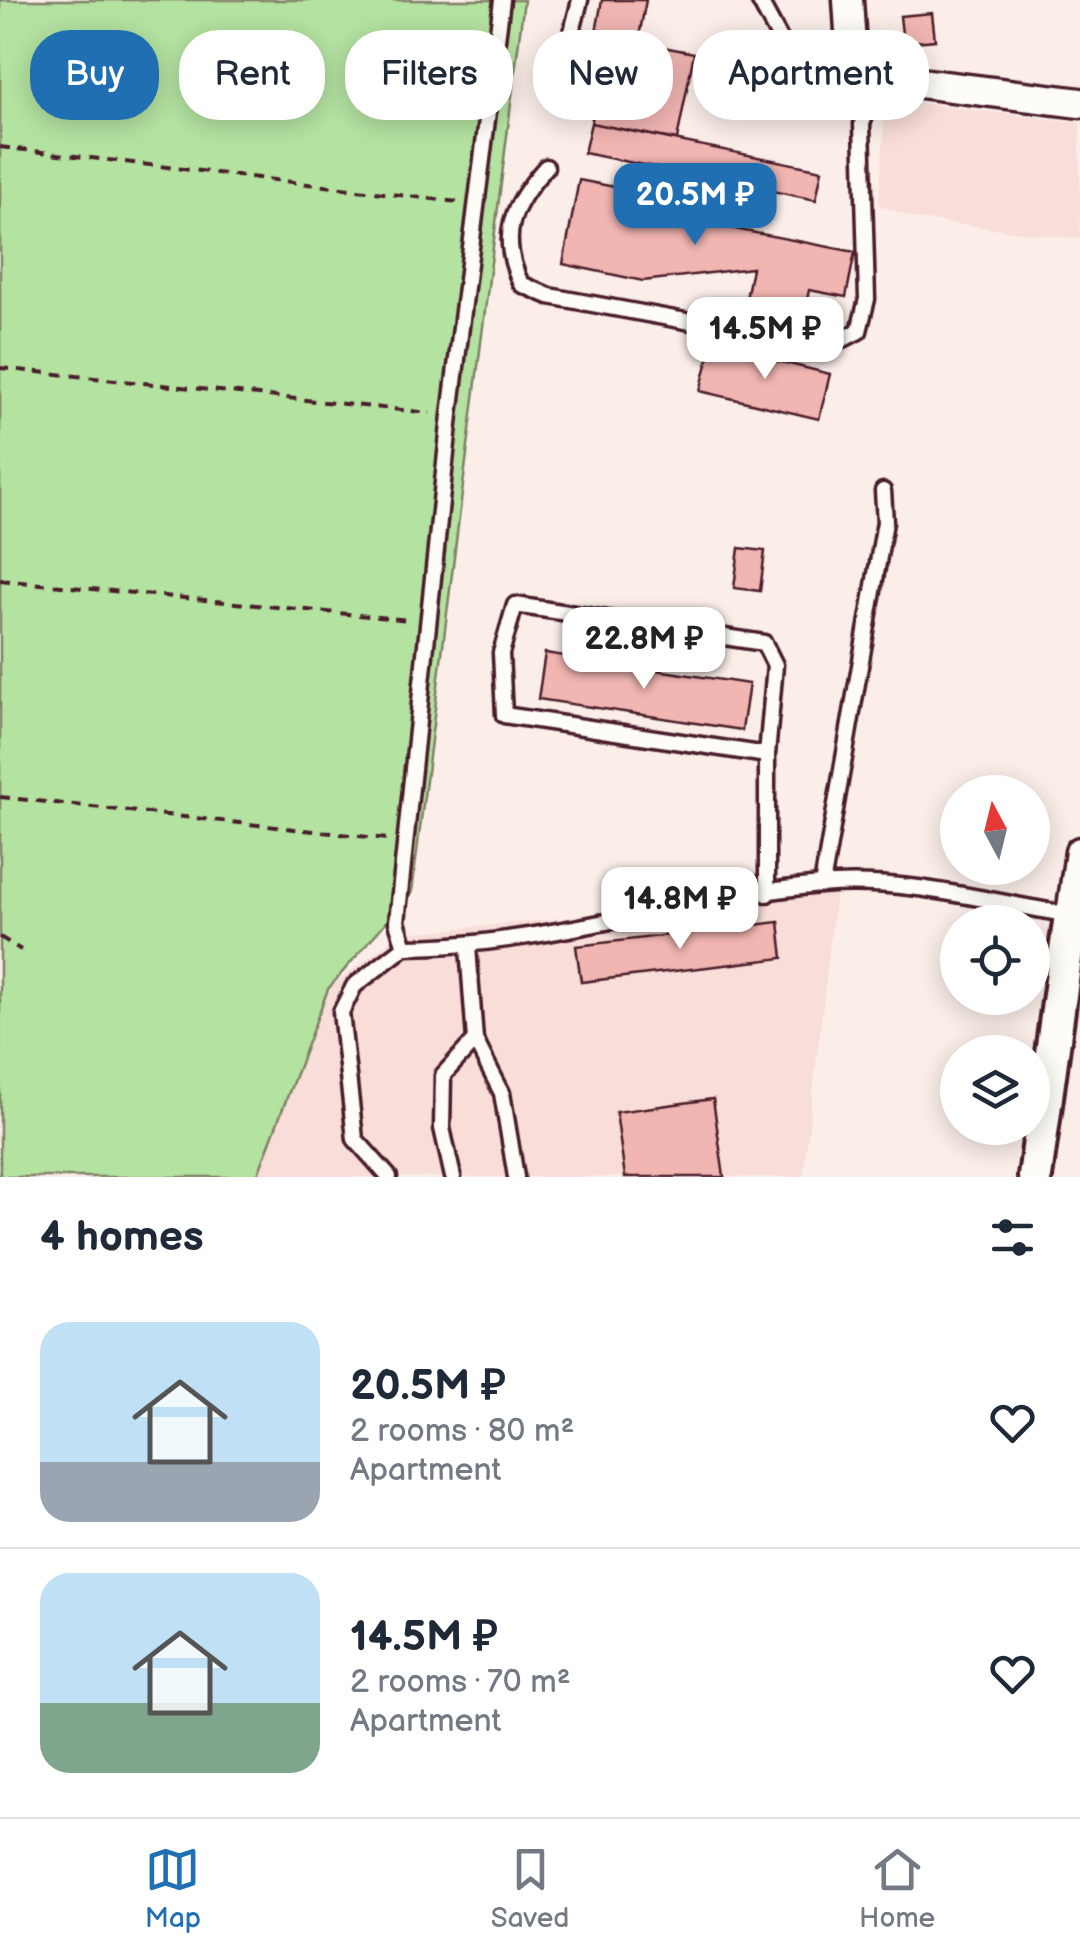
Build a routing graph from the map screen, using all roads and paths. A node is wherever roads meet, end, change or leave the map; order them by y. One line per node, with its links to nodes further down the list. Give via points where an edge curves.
1 (502, 0): 13 (lane)
2 (580, 0): 5 (lane)
3 (758, 0): 6 (lane)
4 (848, 0): 7 (street)
5 (572, 30)
6 (775, 30)
7 (850, 30)
8 (929, 84): 9 (street)
9 (1080, 103)
10 (864, 120): 12 (lane, via 868,299 860,332 828,346 549,296 520,284 508,256 517,200)
11 (0, 148): 13 (path)
12 (546, 167)
13 (478, 204): 15 (lane)
14 (0, 368): 15 (path)
15 (450, 415): 18 (lane)
16 (883, 492): 23 (lane, via 885,522)
17 (0, 580): 18 (path)
18 (429, 622): 21 (lane)
19 (767, 755): 19 (lane, via 775,665 764,643 515,605 501,653 504,715); 24 (lane)
20 (0, 797): 21 (path)
21 (406, 841): 28 (lane, via 397,922)
22 (1080, 852): 25 (street)
23 (822, 885): 24 (lane); 25 (lane, via 893,886)
24 (767, 894): 27 (lane)
25 (1076, 916): 34 (street)
26 (0, 936): 29 (path)
27 (468, 946): 28 (lane); 30 (lane)
28 (405, 947): 31 (lane, via 354,986 341,1012 355,1139)
29 (21, 950)
30 (475, 1040): 32 (lane, via 442,1075 442,1128); 33 (lane, via 502,1093)
31 (389, 1177)
32 (453, 1177)
33 (516, 1177)
34 (1035, 1177)

